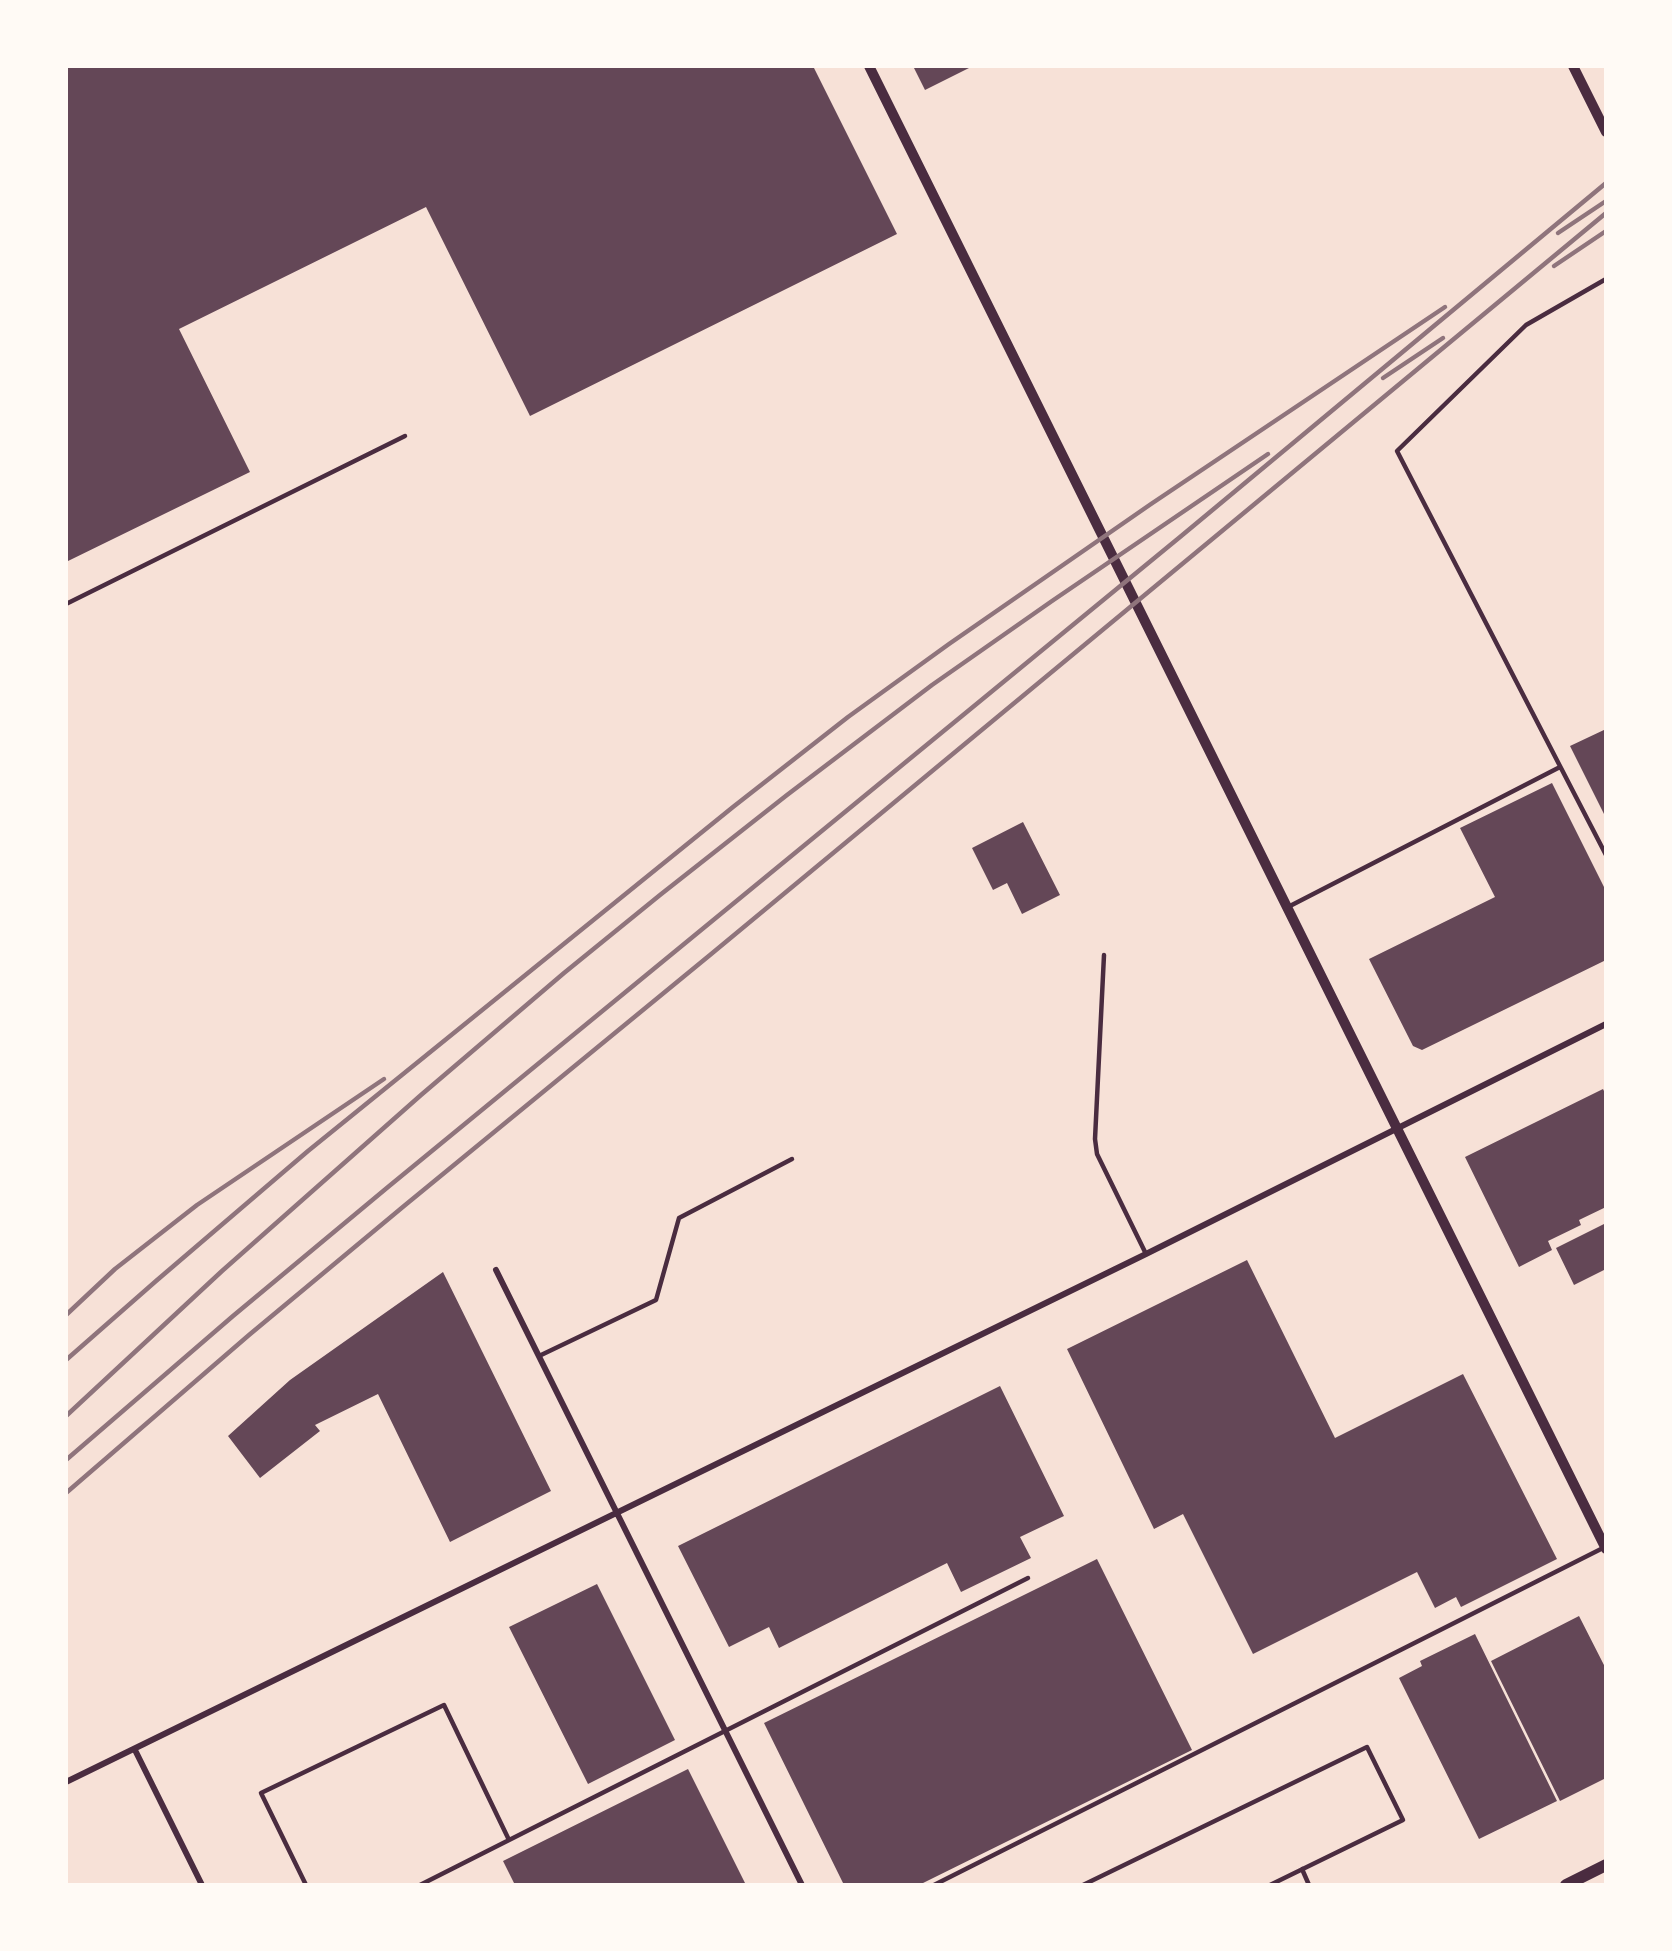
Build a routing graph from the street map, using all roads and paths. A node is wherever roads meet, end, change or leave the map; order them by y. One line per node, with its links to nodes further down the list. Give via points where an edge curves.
1 (869, 66): 9 (street)
2 (1573, 66): 3 (street)
3 (1606, 132)
4 (1606, 279): 7 (lane, via 1526,324 1397,451)
5 (405, 436): 6 (lane)
6 (66, 604)
7 (1560, 766): 8 (lane); 9 (lane)
8 (1606, 855)
9 (1287, 907): 12 (street)
10 (1104, 954): 14 (lane, via 1097,1154)
11 (1606, 1024): 12 (street)
12 (1397, 1127): 14 (street); 18 (street)
13 (792, 1159): 16 (lane, via 679,1218 656,1300)
14 (1146, 1254): 17 (street)
15 (496, 1269): 16 (street)
16 (539, 1356): 17 (street)
17 (616, 1512): 20 (street); 21 (street)
18 (1606, 1548): 30 (lane)
19 (1028, 1578): 20 (lane)
20 (726, 1732): 23 (lane); 29 (street)
21 (135, 1750): 22 (street); 26 (street)
22 (66, 1782)
23 (509, 1840): 27 (lane, via 444,1705 261,1793); 28 (lane)
24 (1606, 1865): 34 (main road)
25 (1302, 1869): 31 (lane, via 1403,1820 1367,1747); 32 (lane); 33 (lane)
26 (202, 1885)
27 (306, 1885)
28 (420, 1885)
29 (802, 1885)
30 (934, 1885)
31 (1083, 1885)
32 (1270, 1885)
33 (1310, 1885)
34 (1566, 1885)

